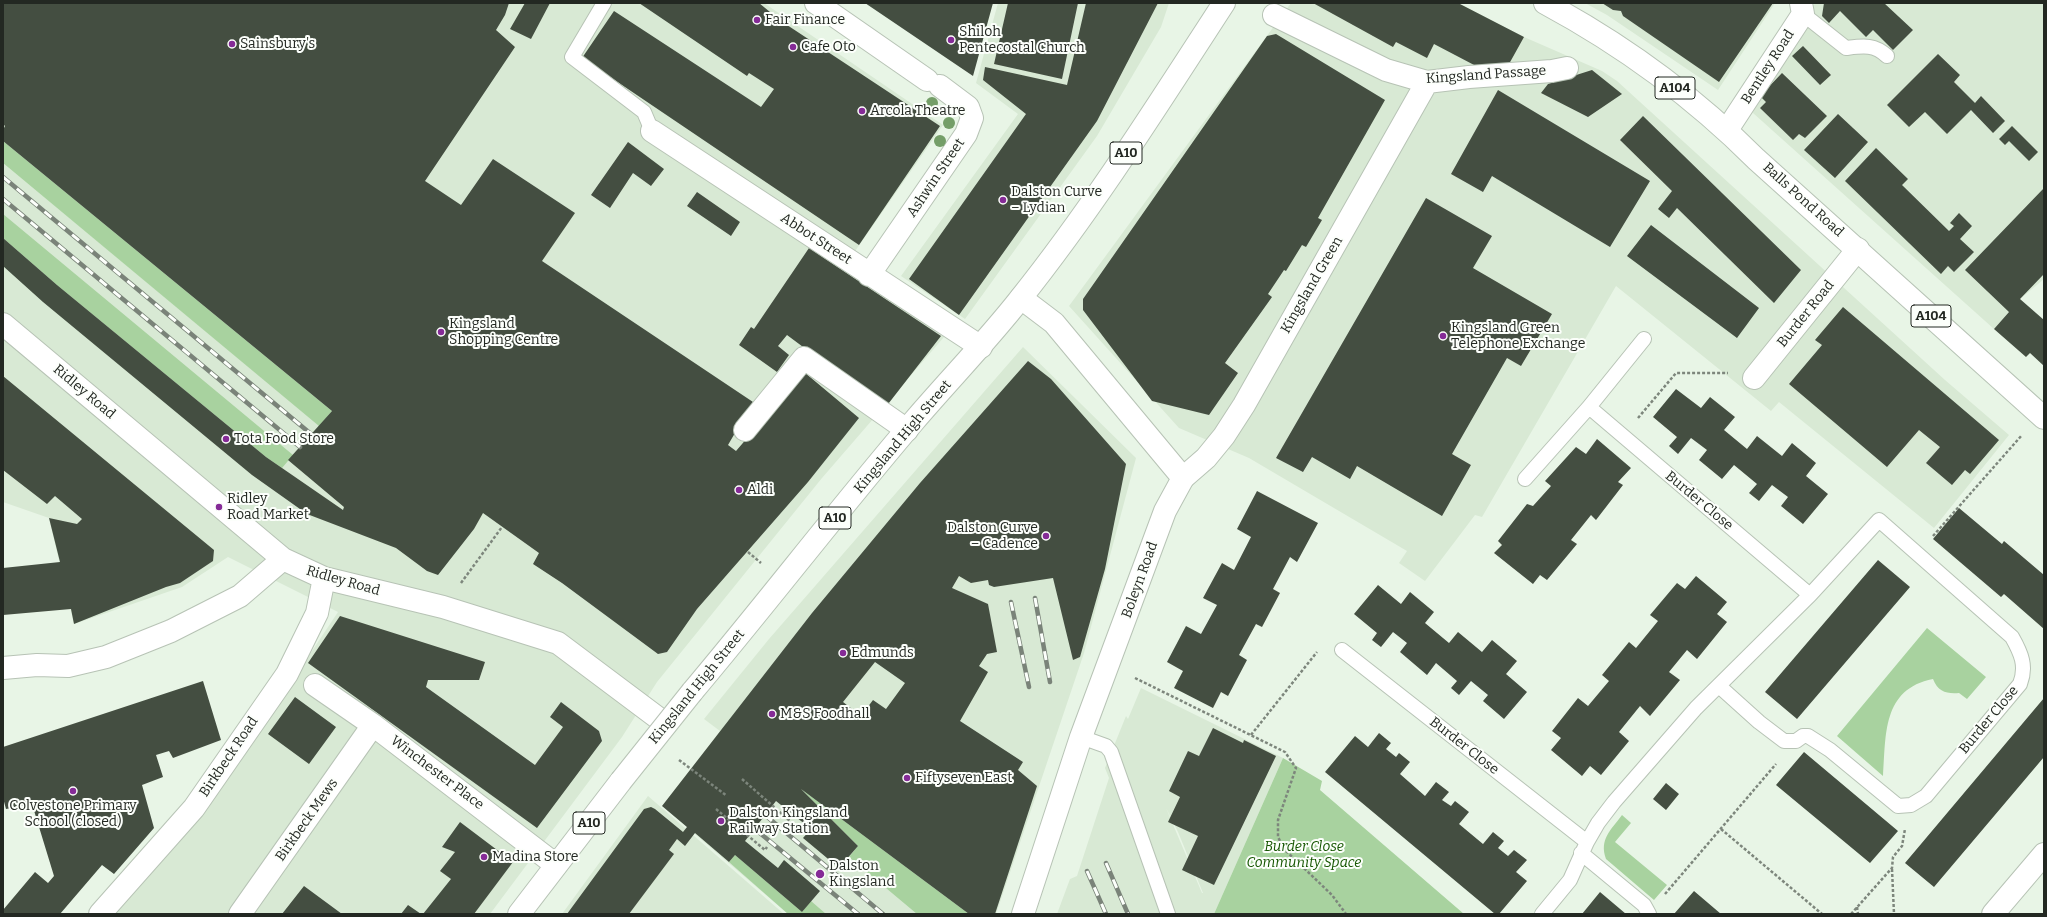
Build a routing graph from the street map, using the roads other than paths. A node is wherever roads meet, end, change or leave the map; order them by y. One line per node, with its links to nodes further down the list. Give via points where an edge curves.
1 (604, 3): 11 (lane, via 572,57 644,112)
2 (816, 3): 13 (main road, Ashwin Street, via 968,107 972,118 966,134)
3 (1224, 3): 14 (main road, Kingsland High Street / A10, via 1079,222)
4 (1545, 3): 10 (main road, Balls Pond Road / A104, via 1621,47)
5 (1802, 9): 7 (lane, via 1846,48 1868,45 1880,49); 10 (main road, Bentley Road)
6 (1274, 15): 9 (main road, Kingsland Passage, via 1386,70)
7 (1887, 56)
8 (1567, 68): 9 (main road, Kingsland Passage)
9 (1427, 82): 23 (main road, Kingsland Green, via 1244,405 1206,458)
10 (1728, 130): 12 (main road, Balls Pond Road / A104, via 1756,159)
11 (652, 131): 13 (main road, Abbot Street)
12 (1858, 249): 18 (main road, Burder Road); 20 (main road, Balls Pond Road / A104)
13 (869, 275): 17 (main road, Abbot Street)
14 (1021, 298): 17 (main road, Kingsland High Street / A10); 23 (main road, via 1054,323)
15 (3, 324): 25 (main road, Ridley Road)
16 (1644, 339): 19 (lane)
17 (980, 347): 22 (main road, Kingsland High Street / A10)
18 (1754, 378)
19 (1589, 407): 24 (lane); 27 (lane, Burder Close)
20 (2044, 418)
21 (745, 430): 22 (main road, via 804,358)
22 (907, 430): 32 (main road, Kingsland High Street / A10, bridge)
23 (1183, 478): 34 (main road, Boleyn Road, via 1165,511)
24 (1525, 479)
25 (283, 559): 26 (main road, Ridley Road); 29 (main road, via 240,596 171,631 106,657 68,666)
26 (324, 578): 32 (main road, Ridley Road, via 444,607 558,643); 39 (main road, Birkbeck Road, via 317,613 286,674 194,808)
27 (1810, 595): 31 (lane, Burder Close); 31 (lane, Burder Close, via 1879,520 2012,637 2022,654 2024,674 2020,684 1926,796 1911,805 1898,806 1830,750 1808,736 1796,741 1784,740 1759,722)
28 (1342, 650): 35 (lane, Burder Close)
29 (3, 668)
30 (315, 685): 33 (main road, Winchester Place)
31 (1719, 686): 35 (lane, Burder Close, via 1657,751 1598,823)
32 (666, 724): 37 (main road, Kingsland High Street / A10, bridge)
33 (373, 725): 37 (main road, Winchester Place); 40 (main road, Birkbeck Mews)
34 (1081, 736): 42 (main road, Boleyn Road); 43 (lane, via 1106,746 1111,752)
35 (1584, 848): 38 (lane, Burder Close, via 1644,905); 44 (lane, Burder Close, via 1570,880)
36 (2042, 862): 45 (main road)
37 (556, 865): 41 (main road, Kingsland High Street / A10)
38 (1649, 913)
39 (100, 914)
40 (240, 914)
41 (519, 914)
42 (1022, 914)
43 (1168, 914)
44 (1542, 914)
45 (1993, 914)

